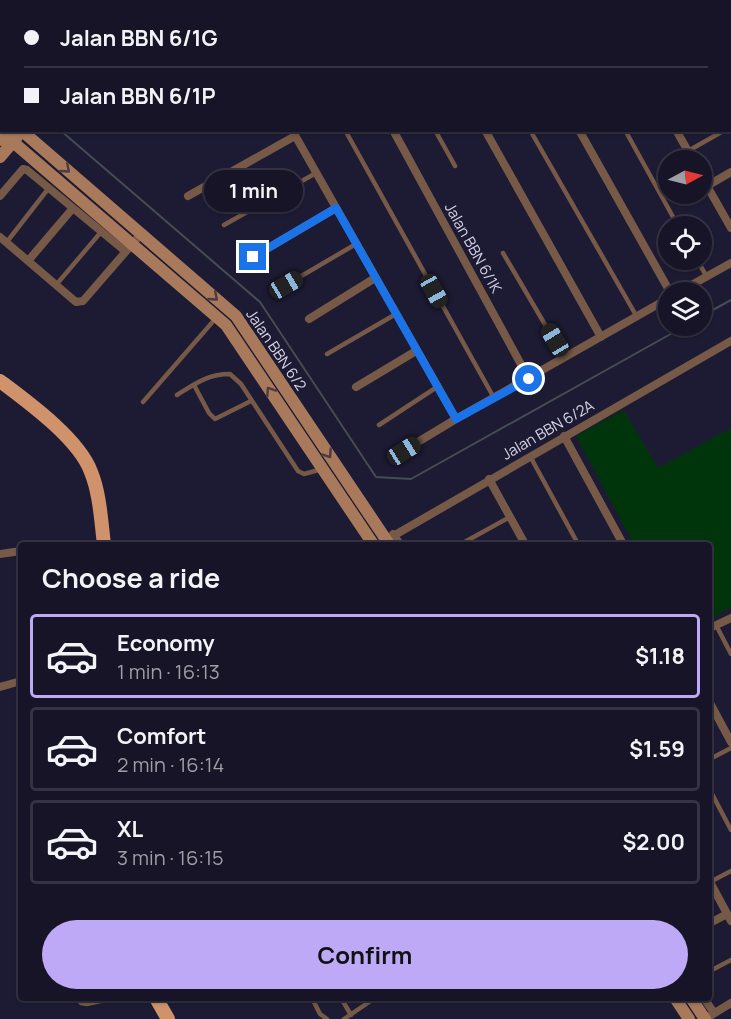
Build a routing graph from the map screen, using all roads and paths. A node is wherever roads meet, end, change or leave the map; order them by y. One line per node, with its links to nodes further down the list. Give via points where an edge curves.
1 (23, 132): 30 (street, Jalan BBN 6/2, one-way to 30)
2 (346, 132): 61 (lane)
3 (394, 132): 55 (street, Jalan BBN 6/1K)
4 (436, 132): 16 (lane)
5 (486, 132): 50 (street)
6 (531, 132): 48 (lane)
7 (580, 132): 41 (street)
8 (626, 132): 26 (lane)
9 (677, 132): 13 (street)
10 (721, 132): 14 (lane)
11 (293, 133): 18 (street); 23 (street)
12 (8, 138): 15 (street); 33 (street, Jalan BBN 6/2)
13 (686, 150)
14 (689, 150)
15 (0, 157)
16 (455, 165)
17 (731, 172): 19 (street)
18 (316, 173): 25 (street); 27 (lane)
19 (712, 183)
20 (48, 189): 22 (street, via 23,169); 24 (street); 31 (lane)
21 (712, 194): 28 (street)
22 (0, 196)
23 (188, 196)
24 (73, 208): 29 (street); 36 (street)
25 (336, 208): 32 (street); 35 (street)
26 (672, 216)
27 (224, 225)
28 (730, 225)
29 (101, 232): 33 (street); 43 (lane)
30 (141, 234): 33 (street); 72 (street, Jalan BBN 6/2, one-way to 72, via 236,316)
31 (3, 240): 36 (street)
32 (356, 244): 40 (street); 44 (lane)
33 (129, 248): 43 (street, via 83,301 76,302); 47 (street, Jalan BBN 6/2)
34 (503, 253): 54 (lane)
35 (253, 257)
36 (28, 261): 43 (street)
37 (731, 263): 39 (street)
38 (702, 270): 39 (lane)
39 (706, 277): 42 (street)
40 (375, 278): 46 (street); 49 (street)
41 (664, 282)
42 (697, 282)
43 (56, 285)
44 (286, 285)
45 (658, 305): 48 (street)
46 (396, 314): 52 (street); 53 (lane)
47 (217, 317): 63 (lane); 69 (street, Jalan BBN 6/2, one-way to 47)
48 (637, 317): 50 (street)
49 (309, 318)
50 (601, 338): 54 (street)
51 (731, 341): 66 (street, Jalan BBN 6/2A)
52 (416, 351): 58 (street); 59 (street)
53 (327, 354)
54 (565, 358): 55 (street)
55 (529, 379): 61 (street)
56 (0, 381): 73 (main road, via 78,448 91,471)
57 (194, 385): 60 (lane); 62 (lane, via 216,374 230,374); 62 (lane, via 214,419)
58 (356, 387)
59 (437, 387): 64 (street); 65 (lane)
60 (177, 395)
61 (495, 399): 64 (street)
62 (251, 401): 69 (lane, via 298,471 304,474)
63 (143, 402)
64 (456, 419): 67 (street)
65 (379, 425)
66 (564, 436): 68 (street, Jalan BBN 6/2A); 78 (street)
67 (404, 451)
68 (530, 456): 70 (street, Jalan BBN 6/2A); 77 (lane)
69 (322, 468): 74 (street, Jalan BBN 6/2)
70 (489, 479): 71 (street); 72 (street, Jalan BBN 6/2A)
71 (510, 517): 75 (lane); 76 (street)
72 (387, 541)
73 (104, 542)
74 (372, 542)
75 (464, 542)
76 (524, 542)
77 (577, 542)
78 (622, 542)
79 (18, 551): 80 (street)
80 (0, 554)
81 (731, 618): 82 (street)
82 (713, 627): 83 (lane)
83 (731, 654)
84 (18, 682): 85 (street)
85 (0, 687)
86 (712, 707): 87 (street)
87 (731, 742)
88 (731, 748): 89 (lane)
89 (712, 758)
90 (712, 793): 91 (lane)
91 (731, 830)
92 (731, 871): 93 (lane)
93 (712, 881)
94 (712, 886): 95 (street)
95 (729, 917): 96 (street)
96 (712, 922)
97 (731, 960): 98 (lane)
98 (712, 970)
99 (79, 1001): 100 (lane, via 87,1004)
100 (100, 1001)
101 (158, 1001): 111 (main road)
102 (314, 1001): 112 (lane)
103 (343, 1001): 109 (lane)
104 (371, 1001): 109 (lane)
105 (677, 1001): 114 (street)
106 (694, 1001): 110 (street)
107 (705, 1001): 110 (street)
108 (731, 1003): 110 (street)
109 (351, 1015): 113 (lane)
110 (708, 1017)
111 (168, 1019)
112 (327, 1019)
113 (344, 1019)
114 (689, 1019)

